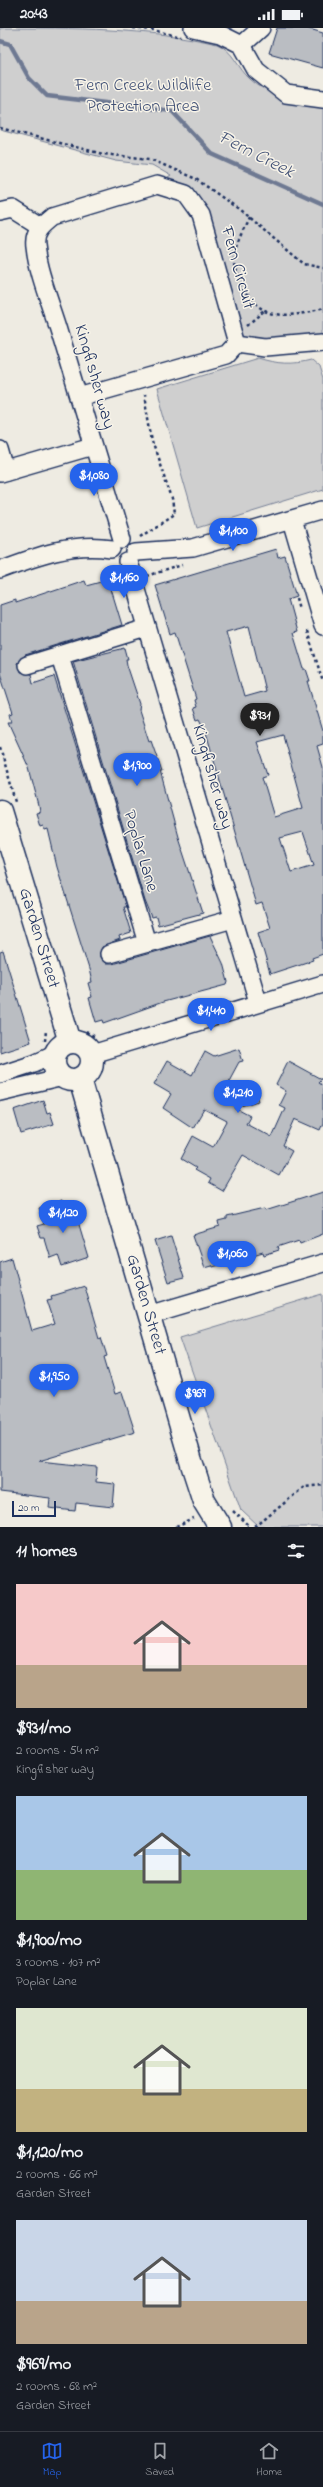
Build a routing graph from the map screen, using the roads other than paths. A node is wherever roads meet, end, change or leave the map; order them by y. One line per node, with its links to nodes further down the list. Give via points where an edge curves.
1 (261, 28): 3 (street)
2 (191, 34): 3 (street, via 220,34)
3 (242, 45): 4 (street, via 256,70 286,94)
4 (323, 99)
5 (0, 212): 6 (street, via 12,209)
6 (40, 226): 7 (street, Fern Circuit, via 52,217 157,185 186,194 201,215); 9 (street, Kingfisher way, via 35,246)
7 (236, 336): 8 (street, via 265,347); 9 (street, via 226,355)
8 (323, 342)
9 (79, 397): 10 (street, Kingfisher way)
10 (93, 446): 12 (street); 15 (street, Kingfisher way)
11 (0, 450): 12 (street)
12 (3, 472)
13 (323, 510): 14 (street)
14 (292, 520): 15 (street, via 193,548); 17 (street)
15 (126, 549): 16 (street, via 83,546); 19 (street, Kingfisher way)
16 (0, 570)
17 (320, 603): 18 (street)
18 (323, 626)
19 (147, 628): 20 (street); 23 (street, Kingfisher way)
20 (60, 656): 21 (street); 24 (street, Poplar Lane)
21 (27, 665)
22 (0, 811): 28 (street, Garden Street)
23 (232, 918): 24 (street); 27 (street, Kingfisher way)
24 (147, 942): 25 (street)
25 (109, 954)
26 (323, 984): 27 (street)
27 (258, 1002): 29 (street)
28 (56, 1046): 29 (street, via 82,1043); 30 (street, via 34,1063); 31 (street, via 54,1065)
29 (92, 1054): 31 (street, via 91,1069)
30 (0, 1074)
31 (71, 1078): 32 (street); 34 (street, Garden Street)
32 (0, 1092)
33 (323, 1263): 34 (street)
34 (149, 1315): 35 (street, Garden Street, via 200,1489)
35 (220, 1527)

